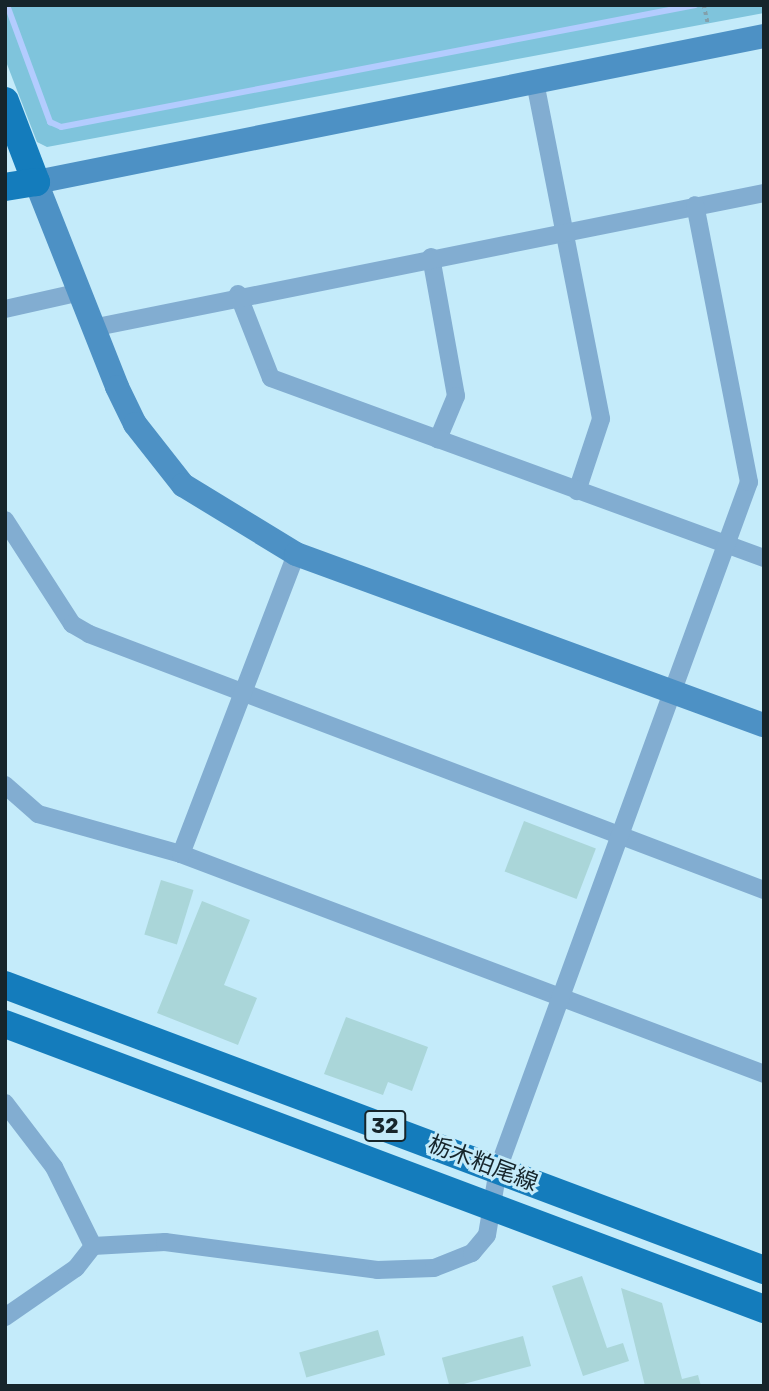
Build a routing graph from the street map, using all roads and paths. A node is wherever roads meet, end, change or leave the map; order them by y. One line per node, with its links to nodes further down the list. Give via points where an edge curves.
1 (764, 36): 2 (street)
2 (535, 82): 4 (street); 8 (street)
3 (5, 102): 4 (main road)
4 (36, 182): 5 (main road); 10 (street)
5 (5, 187)
6 (764, 193): 7 (street)
7 (695, 205): 8 (street); 17 (street, via 750,482)
8 (562, 232): 9 (street); 15 (street, via 601,419)
9 (431, 257): 11 (street); 14 (street, via 456,396)
10 (76, 293): 12 (street); 13 (street)
11 (238, 294): 13 (street); 14 (street, via 271,378)
12 (5, 309)
13 (92, 328): 18 (street, via 135,424 183,485)
14 (438, 439): 15 (street)
15 (577, 491): 17 (street)
16 (5, 520): 21 (street, via 72,625)
17 (728, 546): 19 (street); 20 (street)
18 (296, 554): 20 (street); 21 (street)
19 (764, 558)
20 (675, 690): 22 (street); 24 (street)
21 (243, 694): 24 (street); 25 (street)
22 (764, 725)
23 (9, 796): 25 (street, via 38,814)
24 (620, 838): 26 (street); 28 (street)
25 (181, 854): 28 (street)
26 (764, 890)
27 (5, 985): 32 (main road, 栃木粕尾線 / 32)
28 (560, 998): 30 (street); 32 (street)
29 (5, 1024): 33 (main road, 栃木粕尾線 / 32)
30 (764, 1074)
31 (5, 1104): 34 (street, via 54,1167)
32 (498, 1169): 33 (street); 35 (main road, 栃木粕尾線 / 32)
33 (492, 1204): 34 (street, via 487,1235 472,1253 434,1268 377,1270 165,1242); 36 (main road, 栃木粕尾線 / 32)
34 (93, 1246): 37 (street, via 76,1268)
35 (764, 1270)
36 (764, 1309)
37 (5, 1317)

